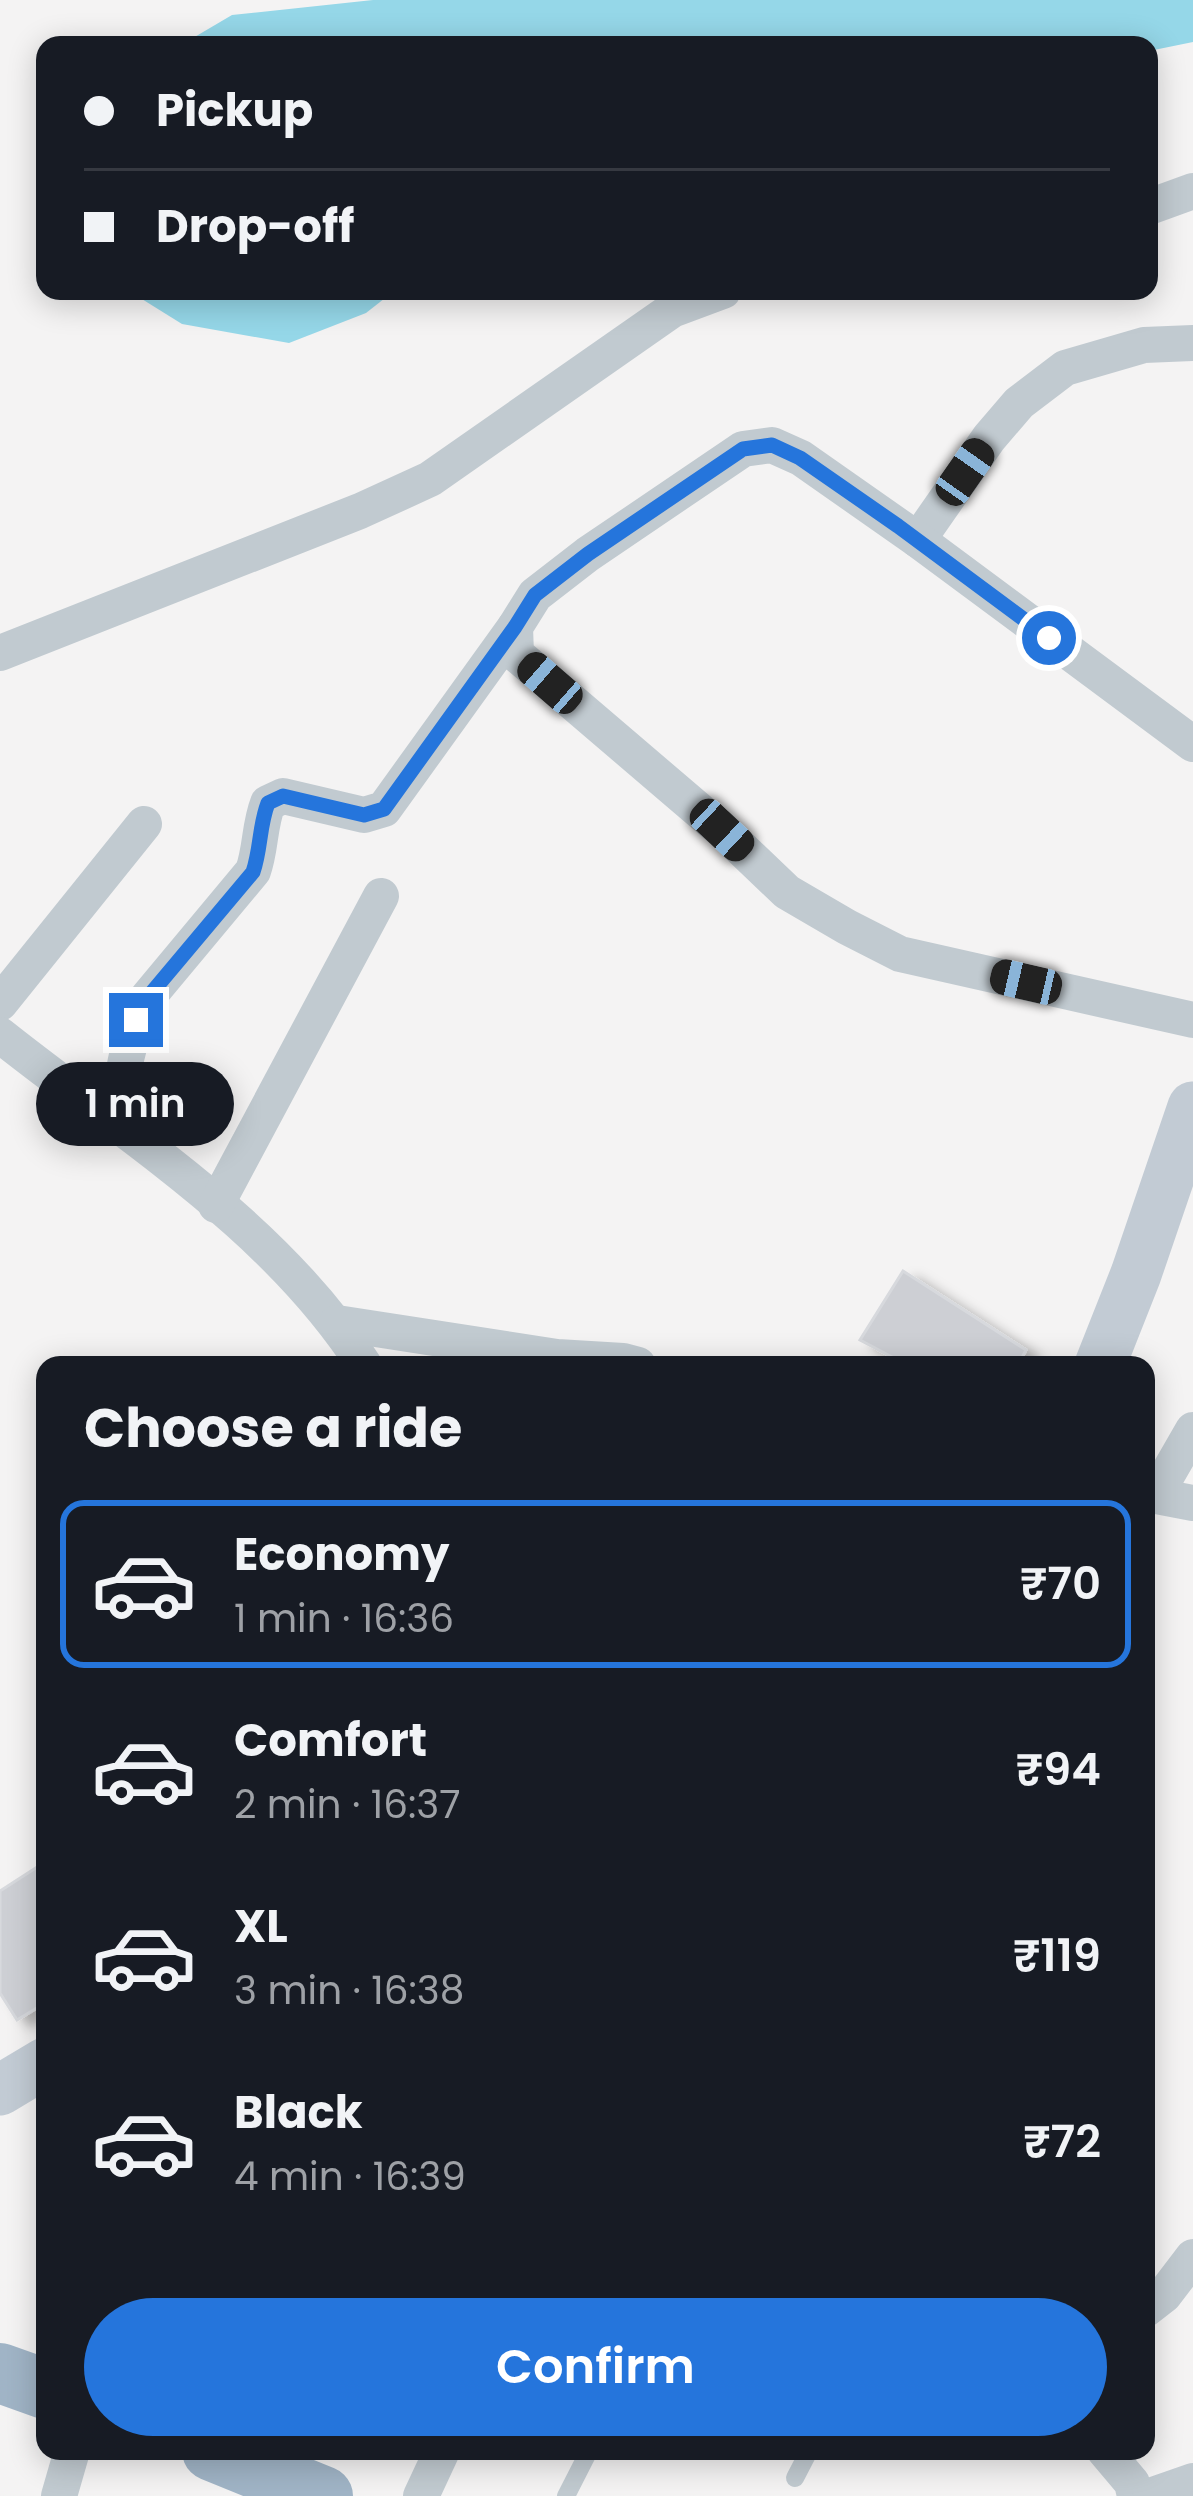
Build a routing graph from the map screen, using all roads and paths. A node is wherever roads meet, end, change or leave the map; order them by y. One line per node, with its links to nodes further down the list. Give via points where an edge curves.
1 (1193, 191): 2 (street)
2 (1158, 204)
3 (699, 300): 7 (street, via 672,310 430,479)
4 (1193, 343): 5 (street, via 1144,345 1065,368 1019,403)
5 (917, 540): 6 (street, via 800,458 772,445 743,449 552,581); 8 (street)
6 (515, 627): 12 (street, via 516,654 787,892 847,927 900,954); 15 (street, via 384,809 364,815 283,796 268,803 253,872 136,1020)
7 (0, 652)
8 (1193, 744)
9 (144, 824): 11 (street)
10 (381, 896): 16 (street)
11 (0, 1003)
12 (1193, 1020)
13 (0, 1035): 15 (street)
14 (1193, 1106): 20 (main road)
15 (116, 1122): 16 (street)
16 (216, 1205): 17 (street)
17 (337, 1323): 18 (street); 19 (street)
18 (358, 1356)
19 (551, 1356)
20 (1104, 1356)
21 (1193, 1430): 22 (street)
22 (1155, 1487)
23 (1155, 1496): 24 (street)
24 (1193, 1503)
25 (36, 2068): 26 (main road)
26 (0, 2090)
27 (1193, 2257): 28 (street)
28 (1155, 2302)
29 (0, 2373): 30 (highway)
30 (36, 2386)
31 (69, 2460): 39 (street)
32 (438, 2460): 41 (street)
33 (584, 2460): 42 (lane)
34 (804, 2460): 37 (lane)
35 (1113, 2460): 43 (street)
36 (243, 2472): 40 (highway)
37 (795, 2478)
38 (1193, 2481): 44 (street)
39 (59, 2496)
40 (323, 2496)
41 (421, 2496)
42 (566, 2496)
43 (1136, 2496)
44 (1150, 2496)

